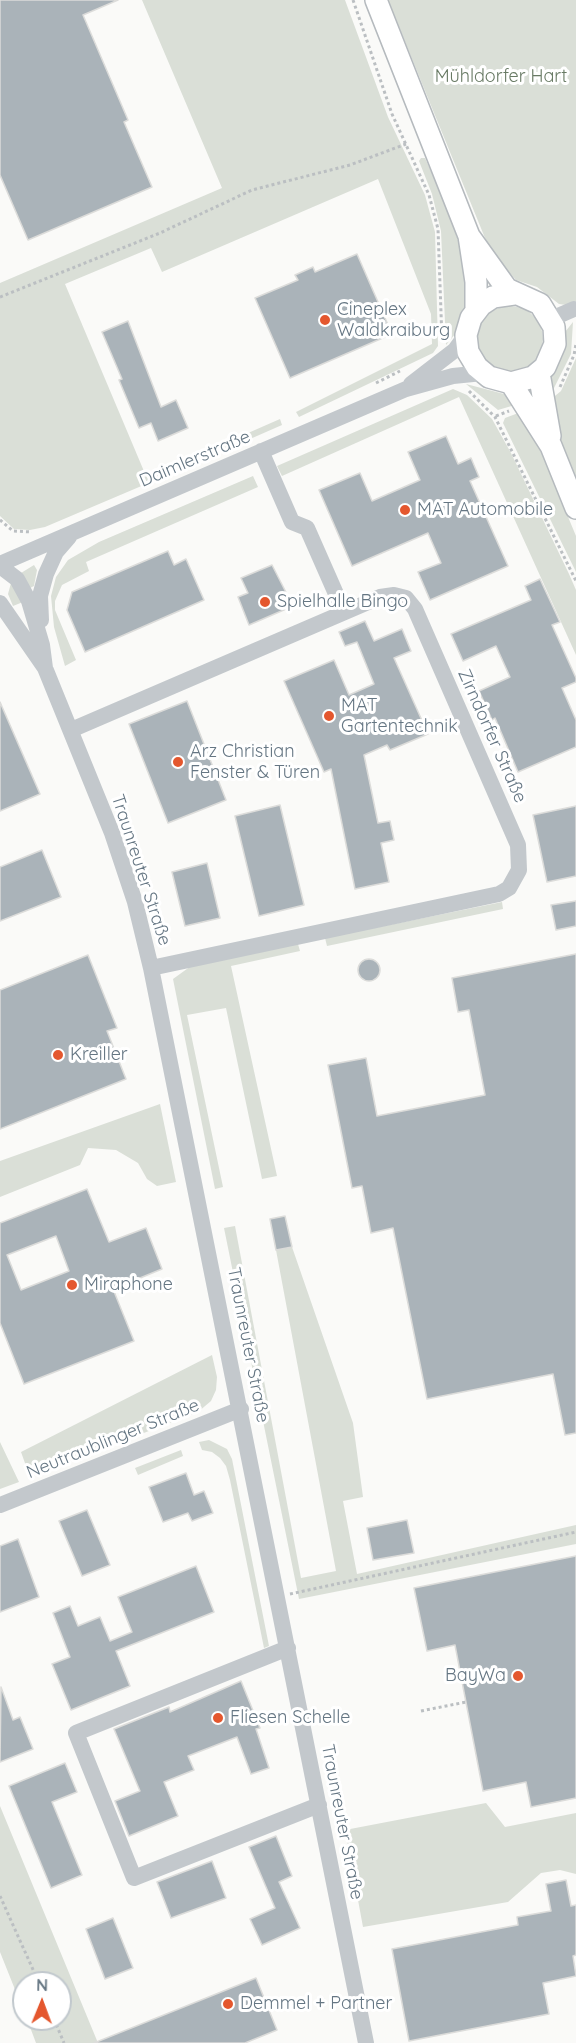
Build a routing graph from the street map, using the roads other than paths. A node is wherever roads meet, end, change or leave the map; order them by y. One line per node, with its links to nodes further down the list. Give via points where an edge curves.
1 (376, 0): 2 (main road)
2 (469, 236): 3 (main road); 5 (main road)
3 (514, 294): 5 (main road, via 493,297); 6 (main road, via 532,299)
4 (574, 309): 6 (street)
5 (476, 310): 7 (main road)
6 (551, 319): 8 (main road, via 555,344 550,360)
7 (466, 335): 9 (main road, via 468,352); 11 (street, Daimlerstraße)
8 (539, 372): 10 (main road); 12 (main road)
9 (483, 373): 10 (main road); 11 (street, Daimlerstraße, via 453,376)
10 (511, 383): 12 (main road)
11 (406, 389): 13 (street, Daimlerstraße)
12 (552, 446): 14 (main road)
13 (261, 451): 15 (street, Daimlerstraße); 18 (street, via 292,522 307,528)
14 (576, 508)
15 (72, 533): 16 (street, Daimlerstraße); 19 (street, Traunreuter Straße, via 56,552 42,585)
16 (0, 565): 19 (street, Traunreuter Straße, via 24,589)
17 (0, 603): 20 (street, Traunreuter Straße)
18 (344, 612): 21 (street, Zirndorfer Straße); 22 (street, Zirndorfer Straße, via 394,595 406,598 415,609 518,845 519,870 515,881 499,894)
19 (42, 645): 20 (street, Traunreuter Straße)
20 (45, 668): 21 (street, Traunreuter Straße)
21 (71, 730): 22 (street, Traunreuter Straße, via 112,833)
22 (151, 968): 23 (street, Traunreuter Straße)
23 (241, 1409): 24 (street, Neutraublinger Straße); 25 (street, Traunreuter Straße)
24 (0, 1505)
25 (288, 1648): 26 (street, Traunreuter Straße); 26 (street, via 76,1732 134,1878)
26 (319, 1805): 27 (street, Traunreuter Straße)
27 (366, 2043)

